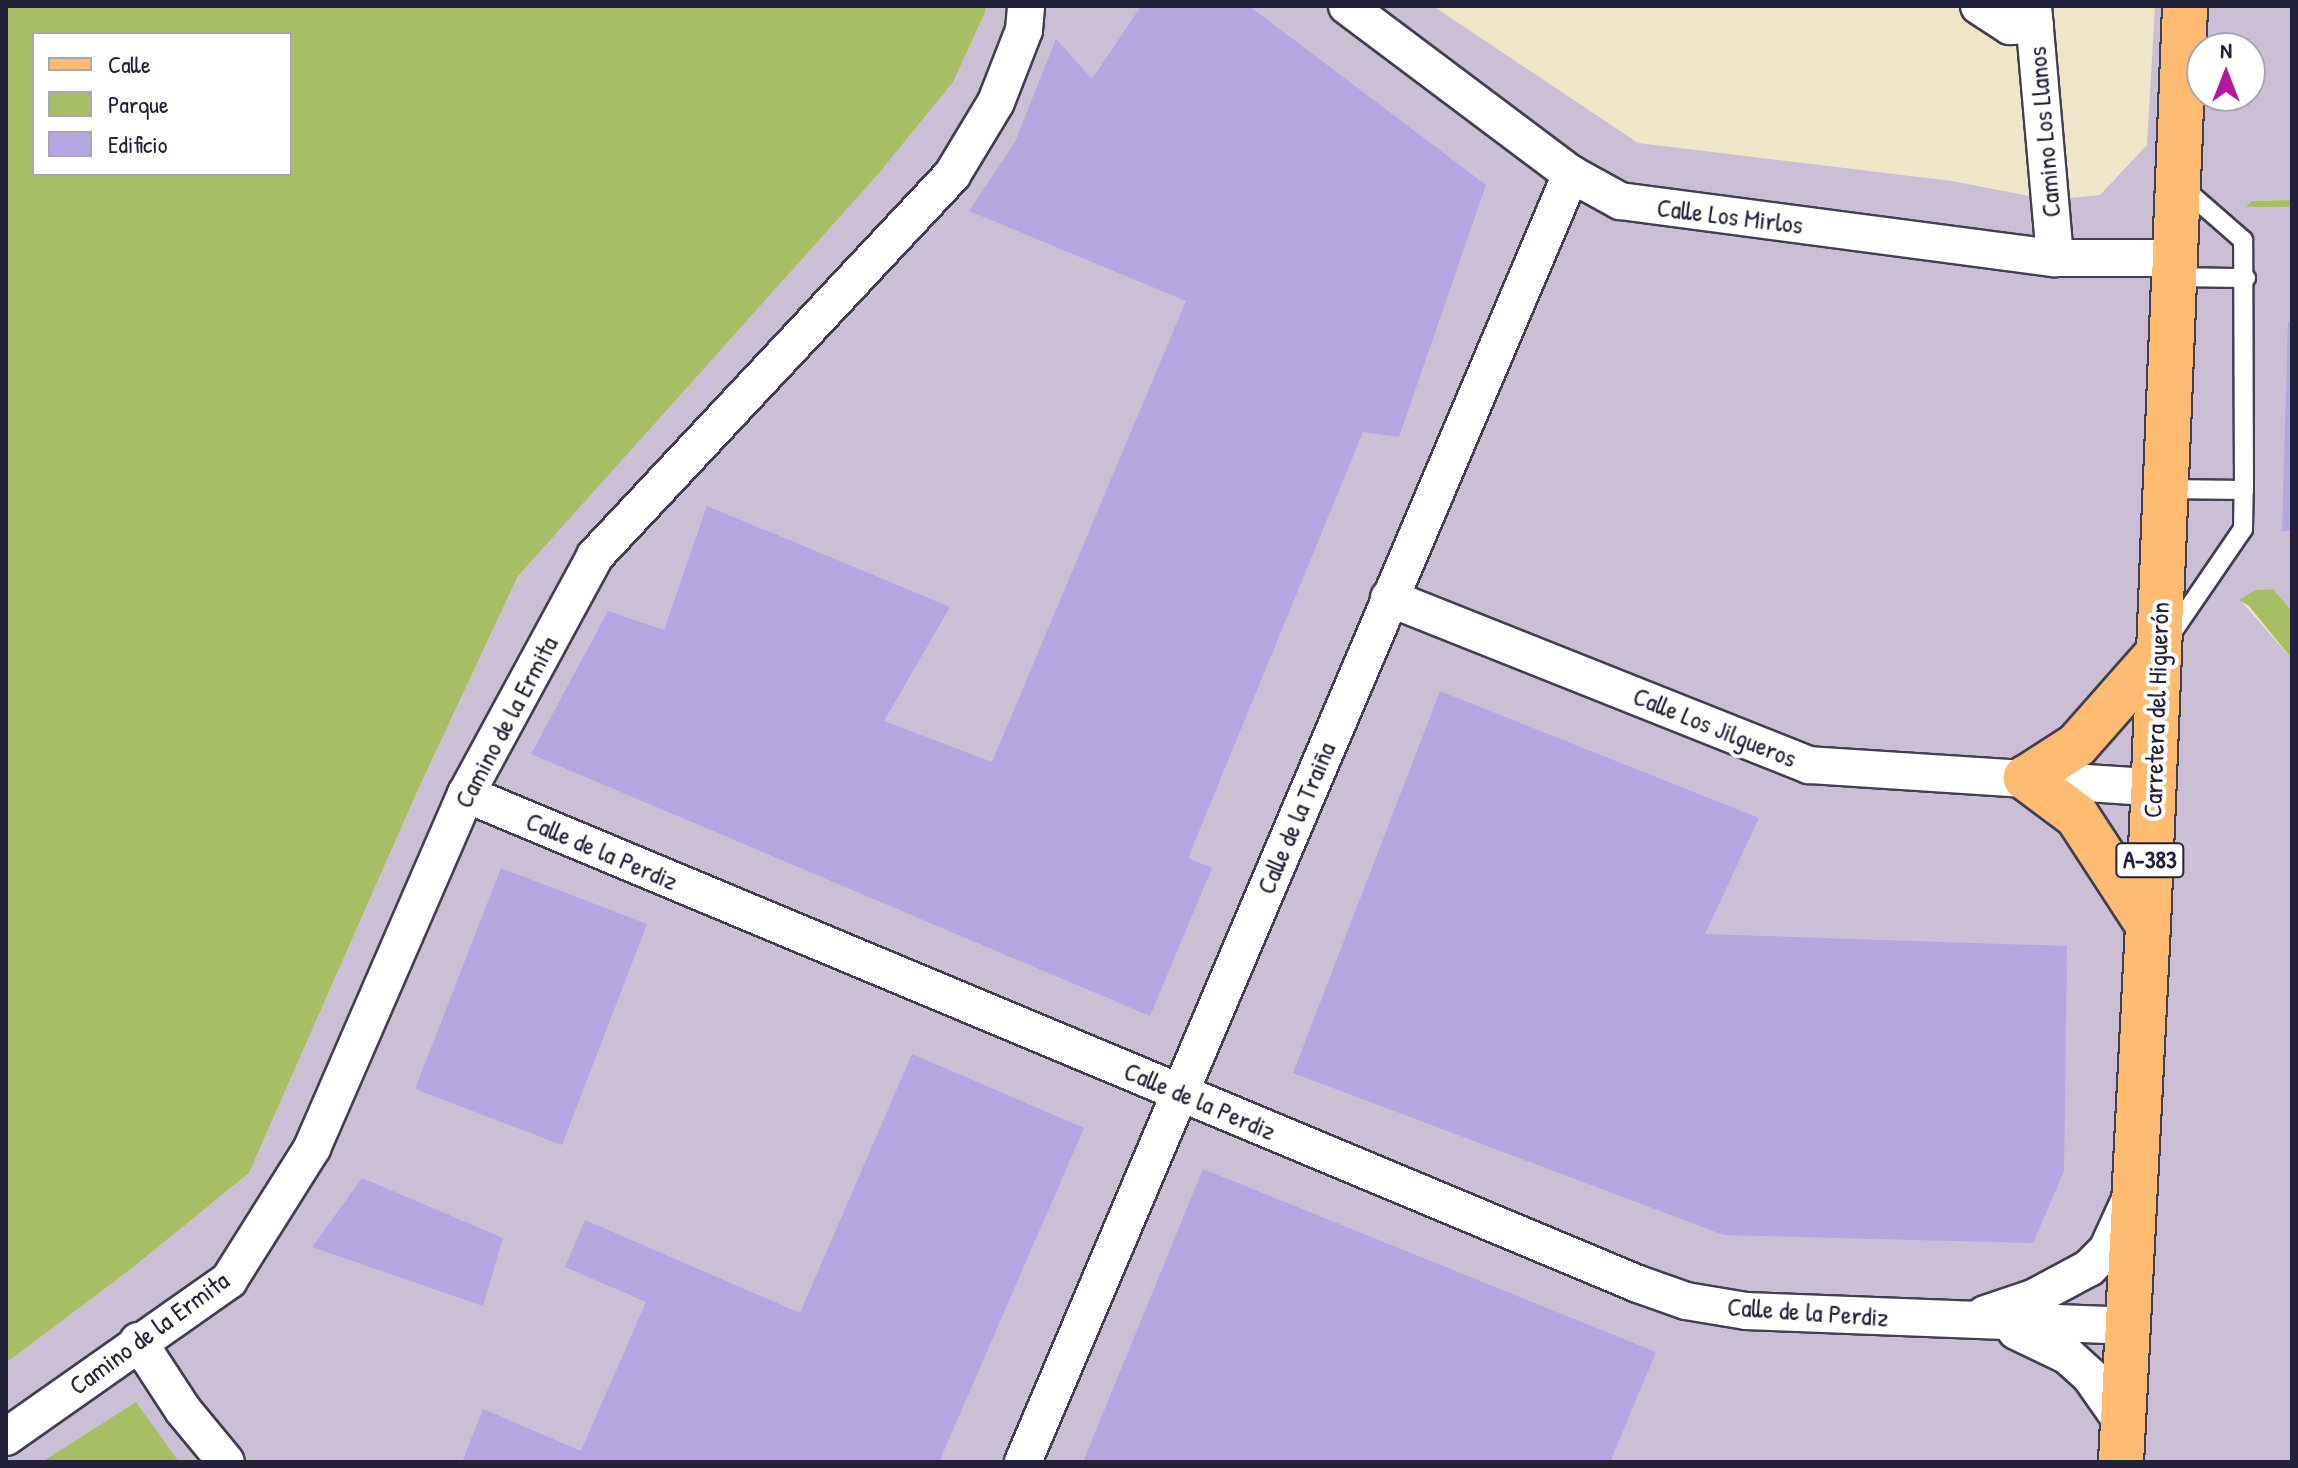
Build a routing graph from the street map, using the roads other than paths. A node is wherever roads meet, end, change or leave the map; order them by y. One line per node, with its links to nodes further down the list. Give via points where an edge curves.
1 (1026, 6): 17 (street, Camino de la Ermita, via 1024,30 996,102 952,175 595,556)
2 (1347, 6): 6 (street, Calle Los Mirlos)
3 (1979, 6): 5 (street, via 2010,26)
4 (2185, 6): 7 (main road, Carretera del Higuerón / A-383)
5 (2034, 15): 8 (street, Camino Los Llanos)
6 (1571, 174): 8 (street, Calle Los Mirlos, via 1620,201); 13 (street, Calle de la Traiña)
7 (2177, 183): 9 (main road, Carretera del Higuerón / A-383); 10 (lane, via 2243,240)
8 (2055, 258): 9 (street, Calle Los Mirlos)
9 (2173, 268): 10 (lane); 11 (main road, Carretera del Higuerón / A-383)
10 (2246, 278): 12 (lane)
11 (2165, 489): 12 (lane); 14 (main road, Carretera del Higuerón / A-383)
12 (2244, 490): 14 (lane, via 2243,529)
13 (1389, 598): 15 (street, Calle Los Jilgueros, via 1809,765); 19 (street, Calle de la Traiña)
14 (2158, 653): 15 (main road, via 2077,745); 16 (main road, Carretera del Higuerón / A-383)
15 (2026, 778): 16 (street, Calle Los Jilgueros); 18 (main road, via 2077,816)
16 (2153, 787): 18 (main road, Carretera del Higuerón / A-383)
17 (466, 794): 19 (street, Calle de la Perdiz); 24 (street, Camino de la Ermita, via 312,1148 229,1280)
18 (2148, 925): 20 (main road, Carretera del Higuerón / A-383)
19 (1179, 1093): 21 (street, Calle de la Perdiz, via 1686,1301 1746,1311); 28 (street, Calle de la Traiña)
20 (2135, 1189): 21 (street, Calle de la Perdiz, via 2107,1250 2089,1268 2033,1298); 23 (main road, Carretera del Higuerón / A-383)
21 (1954, 1320): 22 (street, Calle de la Perdiz)
22 (1996, 1322): 23 (street, Calle de la Perdiz); 26 (street, Calle de la Perdiz, via 2068,1356 2090,1376)
23 (2128, 1326): 26 (main road, Carretera del Higuerón / A-383)
24 (138, 1341): 25 (street, Camino de la Ermita); 27 (street, via 183,1410)
25 (6, 1437)
26 (2122, 1443)
27 (226, 1462)
28 (1023, 1462)

